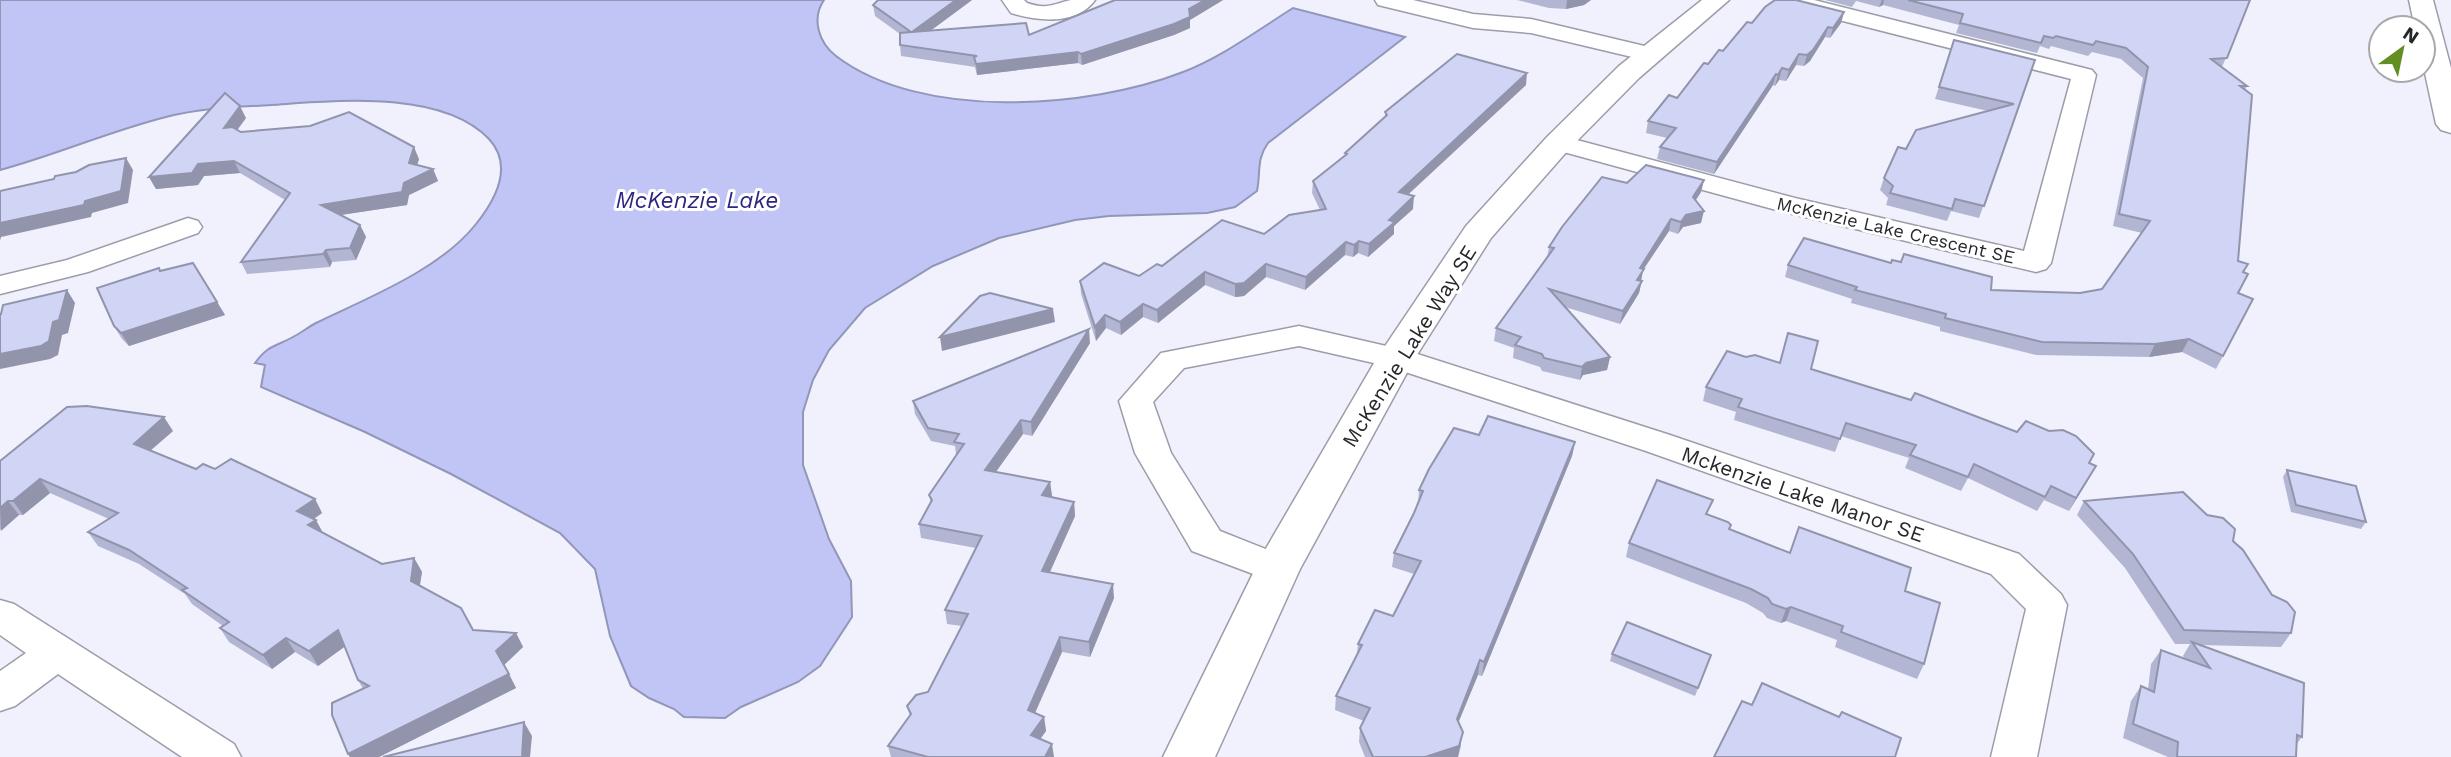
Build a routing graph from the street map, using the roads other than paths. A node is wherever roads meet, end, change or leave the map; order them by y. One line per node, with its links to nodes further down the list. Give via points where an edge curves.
1 (1013, 0): 2 (street, via 1019,8 1044,13 1069,10)
2 (1084, 0)
3 (1386, 0): 7 (street, via 1473,21 1504,39)
4 (1717, 0): 7 (main road, McKenzie Lake Way SE)
5 (1788, 0): 9 (street, McKenzie Lake Crescent SE, via 2084,75 2036,263 1790,205)
6 (2421, 0): 8 (main road)
7 (1639, 63): 9 (main road, McKenzie Lake Way SE)
8 (2451, 124)
9 (1558, 143): 12 (main road, McKenzie Lake Way SE, via 1478,233)
10 (188, 227): 11 (street, via 76,266)
11 (0, 285)
12 (1396, 358): 13 (main road, McKenzie Lake Way SE); 13 (street, via 1299,336 1172,360 1136,401 1153,453 1206,541); 19 (street, Mckenzie Lake Manor SE, via 2005,564 2048,605)
13 (1277, 569): 18 (main road, McKenzie Lake Way SE)
14 (0, 615): 15 (street)
15 (58, 652): 16 (street); 17 (street)
16 (0, 694)
17 (218, 757)
18 (1189, 757)
19 (2014, 757)

